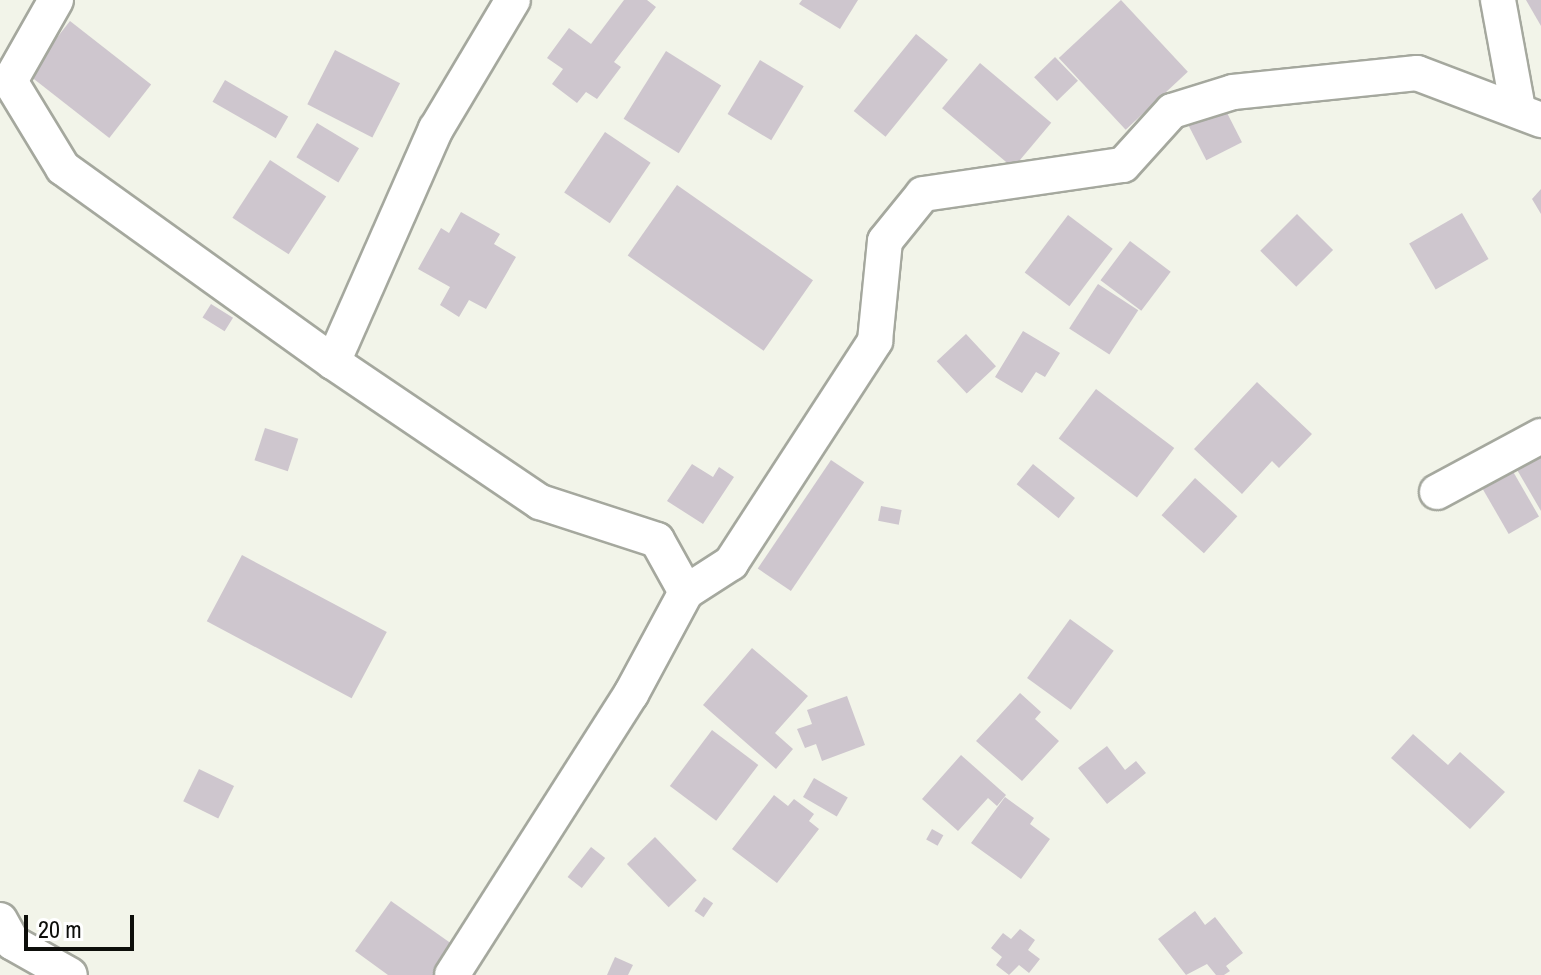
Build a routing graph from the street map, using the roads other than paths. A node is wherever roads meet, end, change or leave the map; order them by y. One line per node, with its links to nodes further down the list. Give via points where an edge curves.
1 (56, 0): 5 (street, via 10,81 63,168)
2 (513, 0): 5 (street, via 436,129)
3 (1498, 0): 4 (street)
4 (1530, 115): 8 (street, via 1417,73 1233,92 1172,111 1123,165 923,194 885,241 875,341 731,563)
5 (333, 362): 8 (street, via 540,502 657,540)
6 (1541, 436): 7 (street)
7 (1437, 492)
8 (686, 592): 11 (street, via 631,694)
9 (0, 920): 10 (street, via 13,943)
10 (70, 975)
11 (452, 975)

